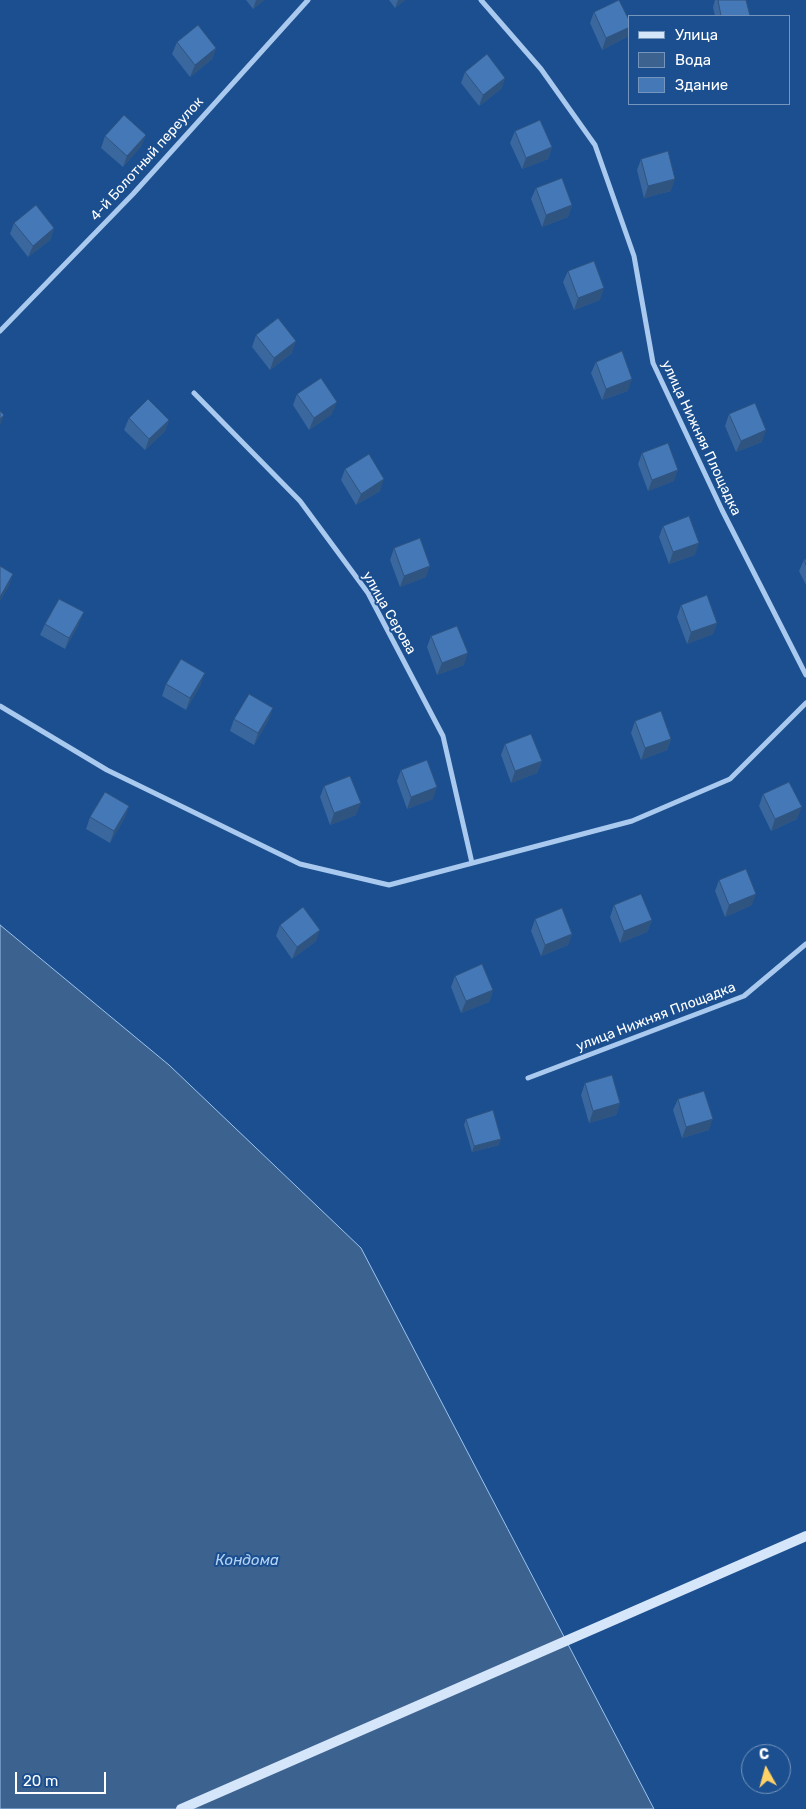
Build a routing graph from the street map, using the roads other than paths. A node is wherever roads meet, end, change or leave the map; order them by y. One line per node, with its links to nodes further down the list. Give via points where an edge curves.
1 (308, 0): 3 (street, 4-й Болотный переулок, via 133,194)
2 (482, 0): 5 (street, улица Нижняя Площадка, via 541,70 595,145 634,256 653,363 722,510)
3 (0, 331)
4 (194, 393): 8 (street, улица Серова, via 300,501 368,593 444,736)
5 (806, 675)
6 (806, 703): 8 (street, via 730,779 632,821)
7 (0, 706): 8 (street, via 106,770 300,864 389,885)
8 (472, 862)
9 (806, 944): 10 (street, улица Нижняя Площадка, via 744,996)
10 (528, 1078)
11 (806, 1536): 12 (main road)
12 (181, 1809)

